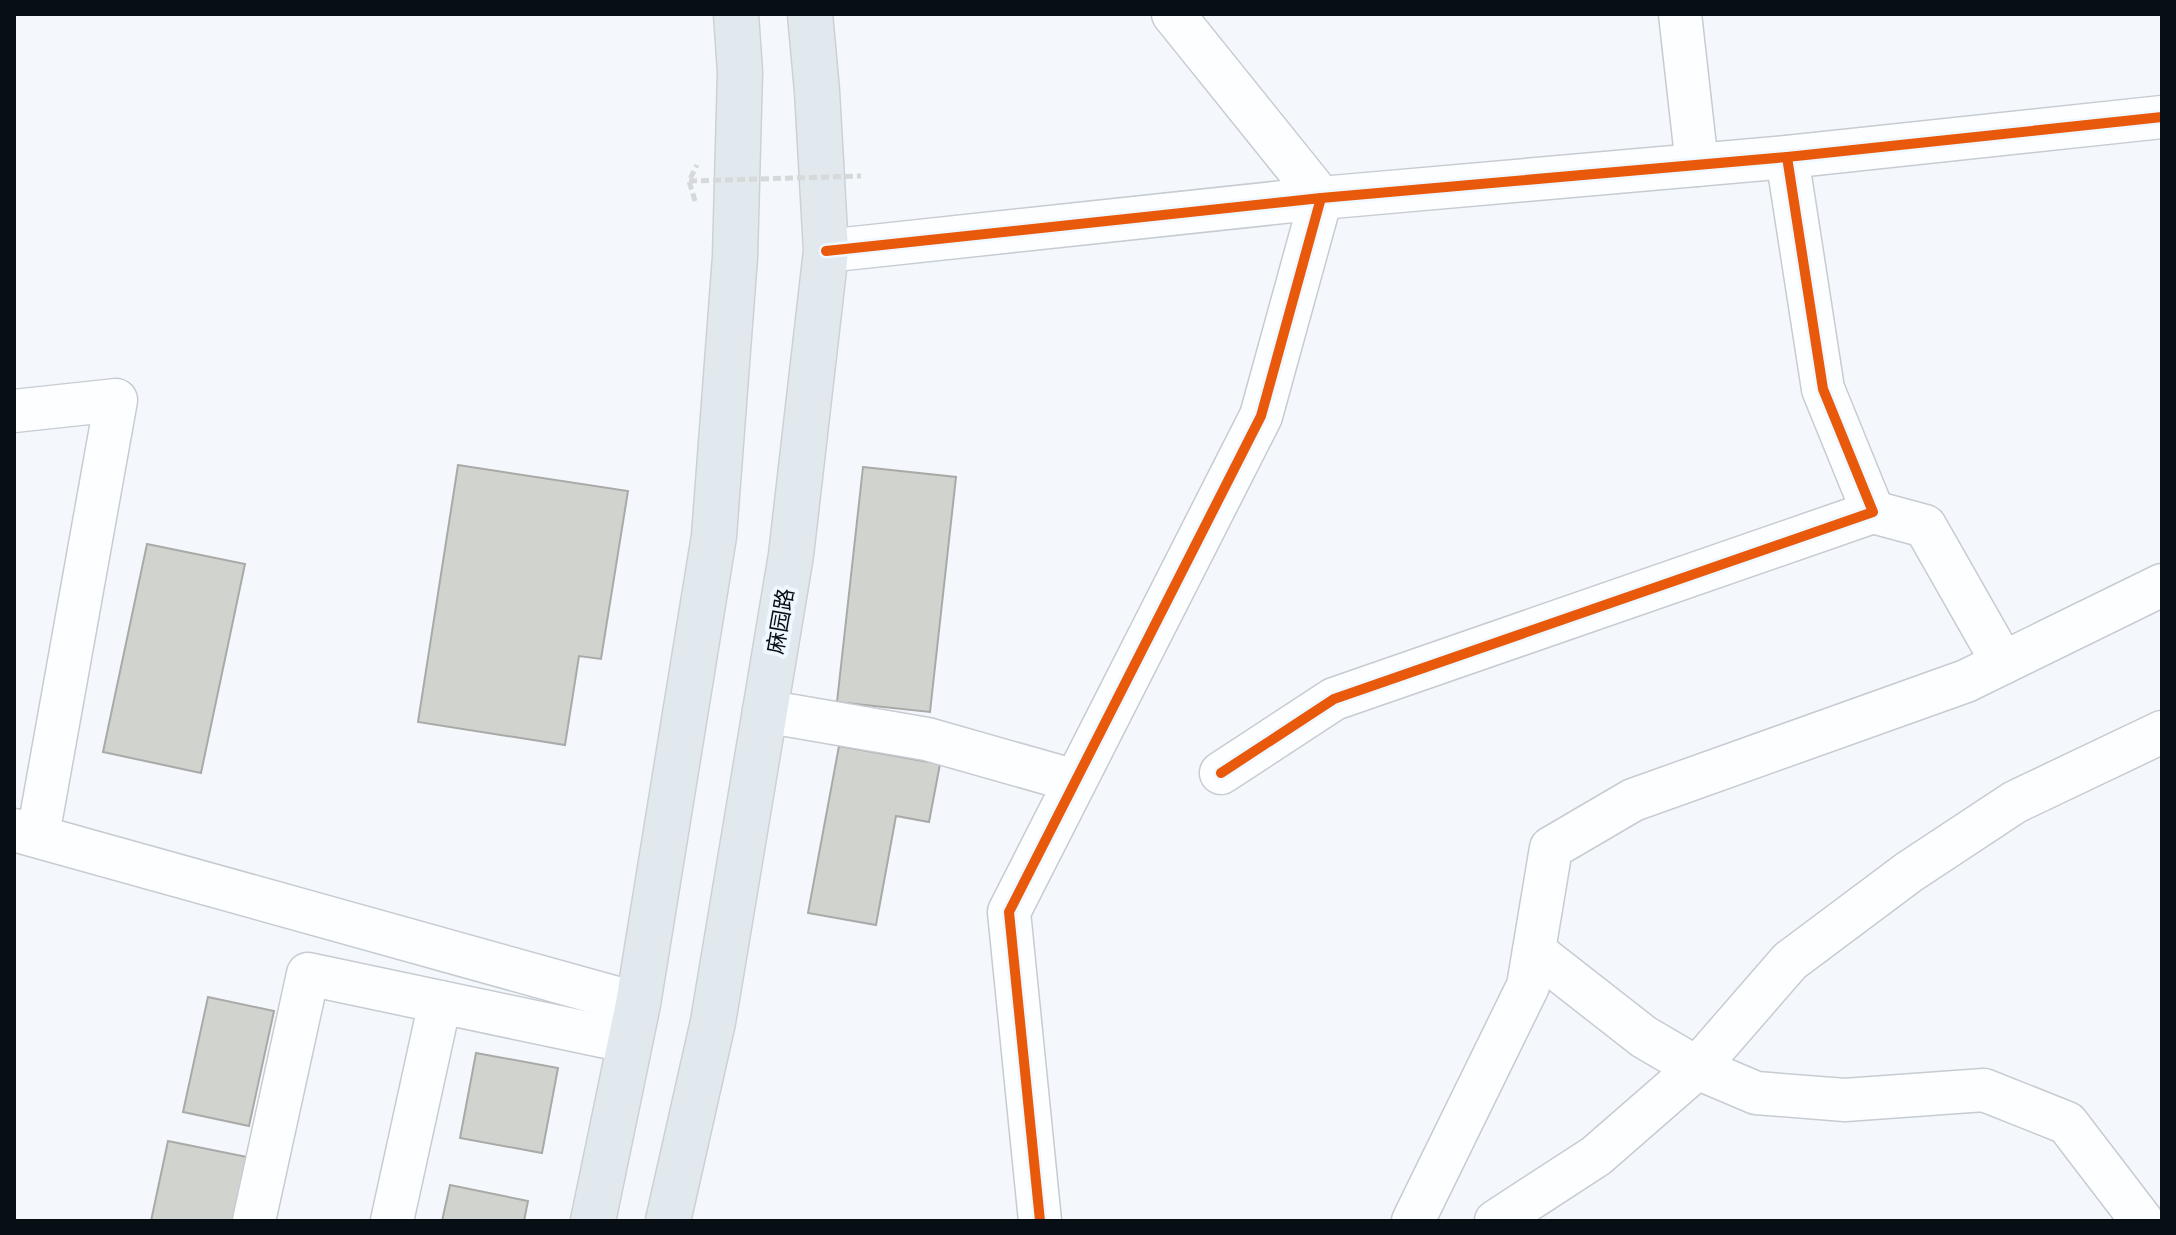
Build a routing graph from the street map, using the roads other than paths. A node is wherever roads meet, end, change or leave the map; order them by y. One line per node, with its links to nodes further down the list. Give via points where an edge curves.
1 (736, 14): 21 (main road, via 740,72 735,257 714,536)
2 (810, 14): 9 (main road, 麻园路)
3 (1173, 14): 8 (street)
4 (1680, 14): 7 (street)
5 (2162, 117): 6 (street)
6 (1787, 157): 7 (street); 11 (street, via 1823,389)
7 (1697, 165): 8 (street)
8 (1321, 198): 9 (street); 17 (street, via 1261,416)
9 (826, 251): 14 (main road, 麻园路, via 791,555)
10 (14, 411): 18 (street, via 116,400)
11 (1873, 512): 13 (street, via 1925,526); 16 (street, via 1334,699)
12 (2162, 585): 13 (street)
13 (2003, 663): 19 (street, via 1966,681 1633,800 1551,848)
14 (764, 711): 17 (street, via 927,739); 26 (main road, 麻园路, via 713,1022)
15 (2162, 732): 22 (street, via 2015,802 1909,872 1790,961)
16 (1221, 773)
17 (1075, 781): 27 (street, via 1009,912)
18 (26, 833): 21 (street)
19 (1534, 951): 22 (street, via 1644,1037); 28 (street, via 1528,986)
20 (440, 1002): 21 (street); 23 (street, via 308,974); 24 (street)
21 (634, 1023): 25 (main road)
22 (1697, 1068): 29 (street, via 1596,1156); 30 (street, via 1756,1093 1845,1100 1984,1090 2067,1123)
23 (254, 1221)
24 (392, 1221)
25 (593, 1221)
26 (668, 1221)
27 (1040, 1221)
28 (1413, 1221)
29 (1496, 1221)
30 (2142, 1221)

